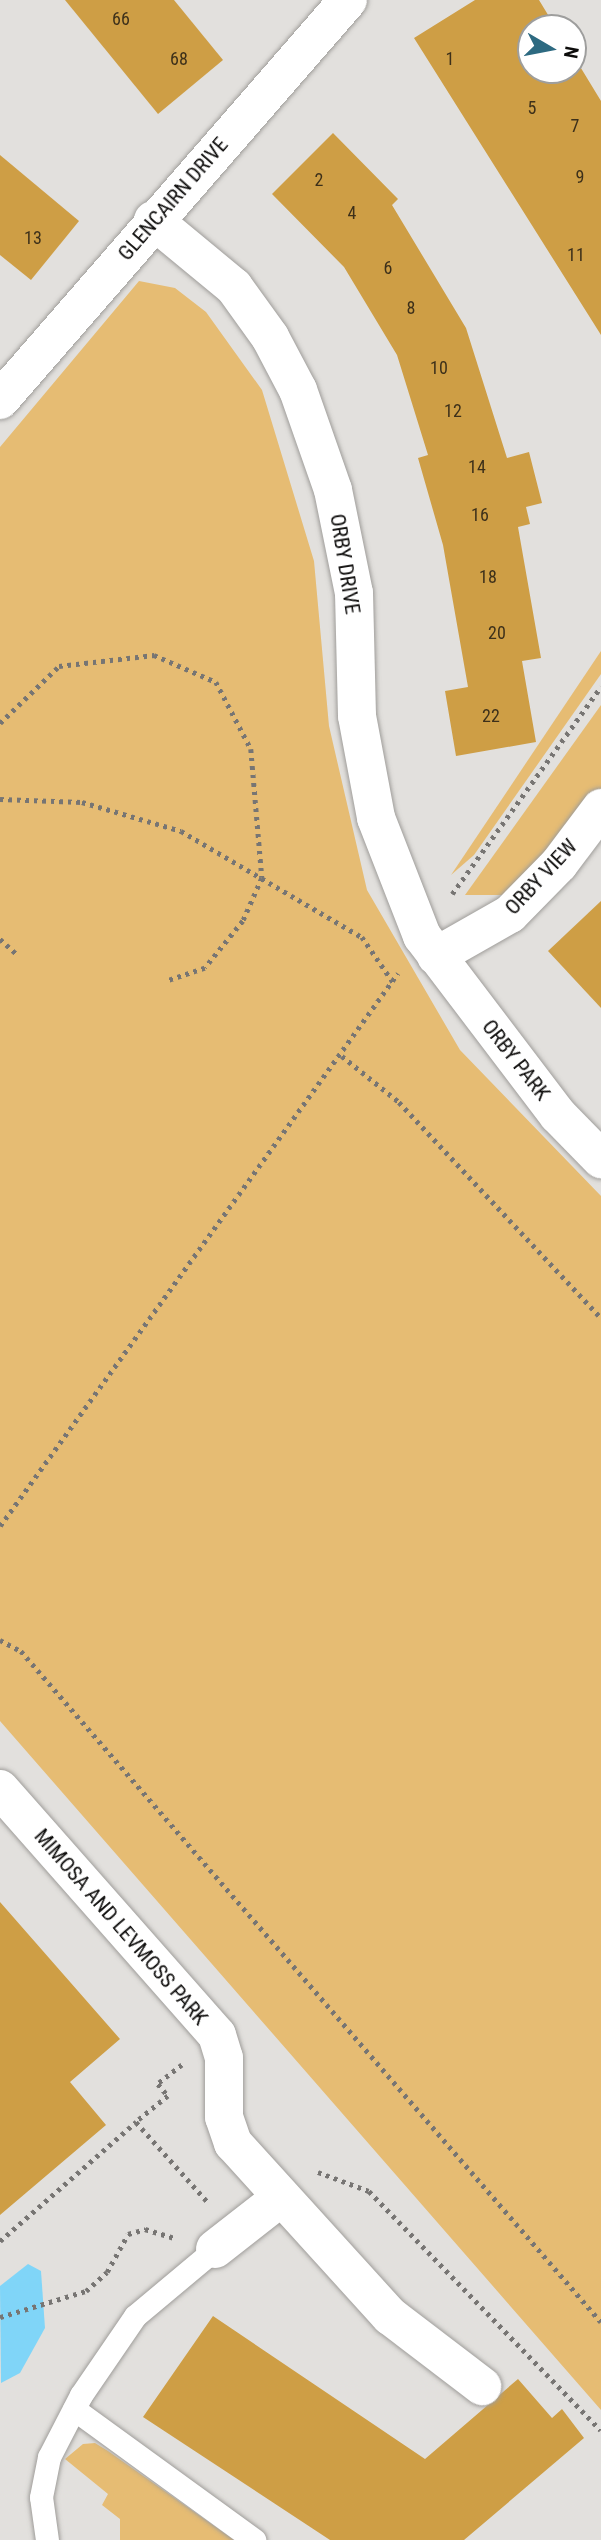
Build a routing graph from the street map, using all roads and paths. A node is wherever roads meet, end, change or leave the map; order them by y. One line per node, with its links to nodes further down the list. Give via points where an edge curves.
1 (348, 0): 2 (street, GLENCAIRN DRIVE)
2 (153, 220): 3 (street, GLENCAIRN DRIVE); 10 (street, ORBY DRIVE, via 234,287 270,337 298,390 333,490 354,593 357,716 376,818)
3 (0, 400)
4 (601, 687): 10 (path)
5 (0, 723): 8 (path, via 59,666 154,655 216,682 251,749)
6 (0, 799): 8 (path, via 82,802 129,812 181,831)
7 (601, 808): 10 (street, ORBY VIEW, via 559,863 510,914)
8 (262, 878): 12 (path, via 243,921 205,968); 13 (path, via 362,937)
9 (0, 939): 11 (path)
10 (429, 946): 13 (path); 15 (street, ORBY PARK, via 558,1115)
11 (18, 954)
12 (167, 981)
13 (393, 982): 14 (path)
14 (342, 1056): 16 (path, via 399,1102); 17 (path)
15 (601, 1159)
16 (601, 1318)
17 (3, 1518): 18 (path)
18 (0, 1526)
19 (0, 1640): 25 (path, via 21,1651)
20 (0, 1789): 22 (street, MIMOSA AND LEVMOSS PARK, via 217,2035 224,2058 224,2117 233,2143)
21 (136, 2122): 23 (path)
22 (279, 2199): 24 (street); 26 (street, MIMOSA AND LEVMOSS PARK, via 390,2316)
23 (0, 2241)
24 (215, 2249): 27 (lane, via 135,2316)
25 (601, 2322)
26 (482, 2386)
27 (74, 2409): 28 (lane, via 49,2457 41,2497); 29 (lane)
28 (47, 2540)
29 (254, 2540)

